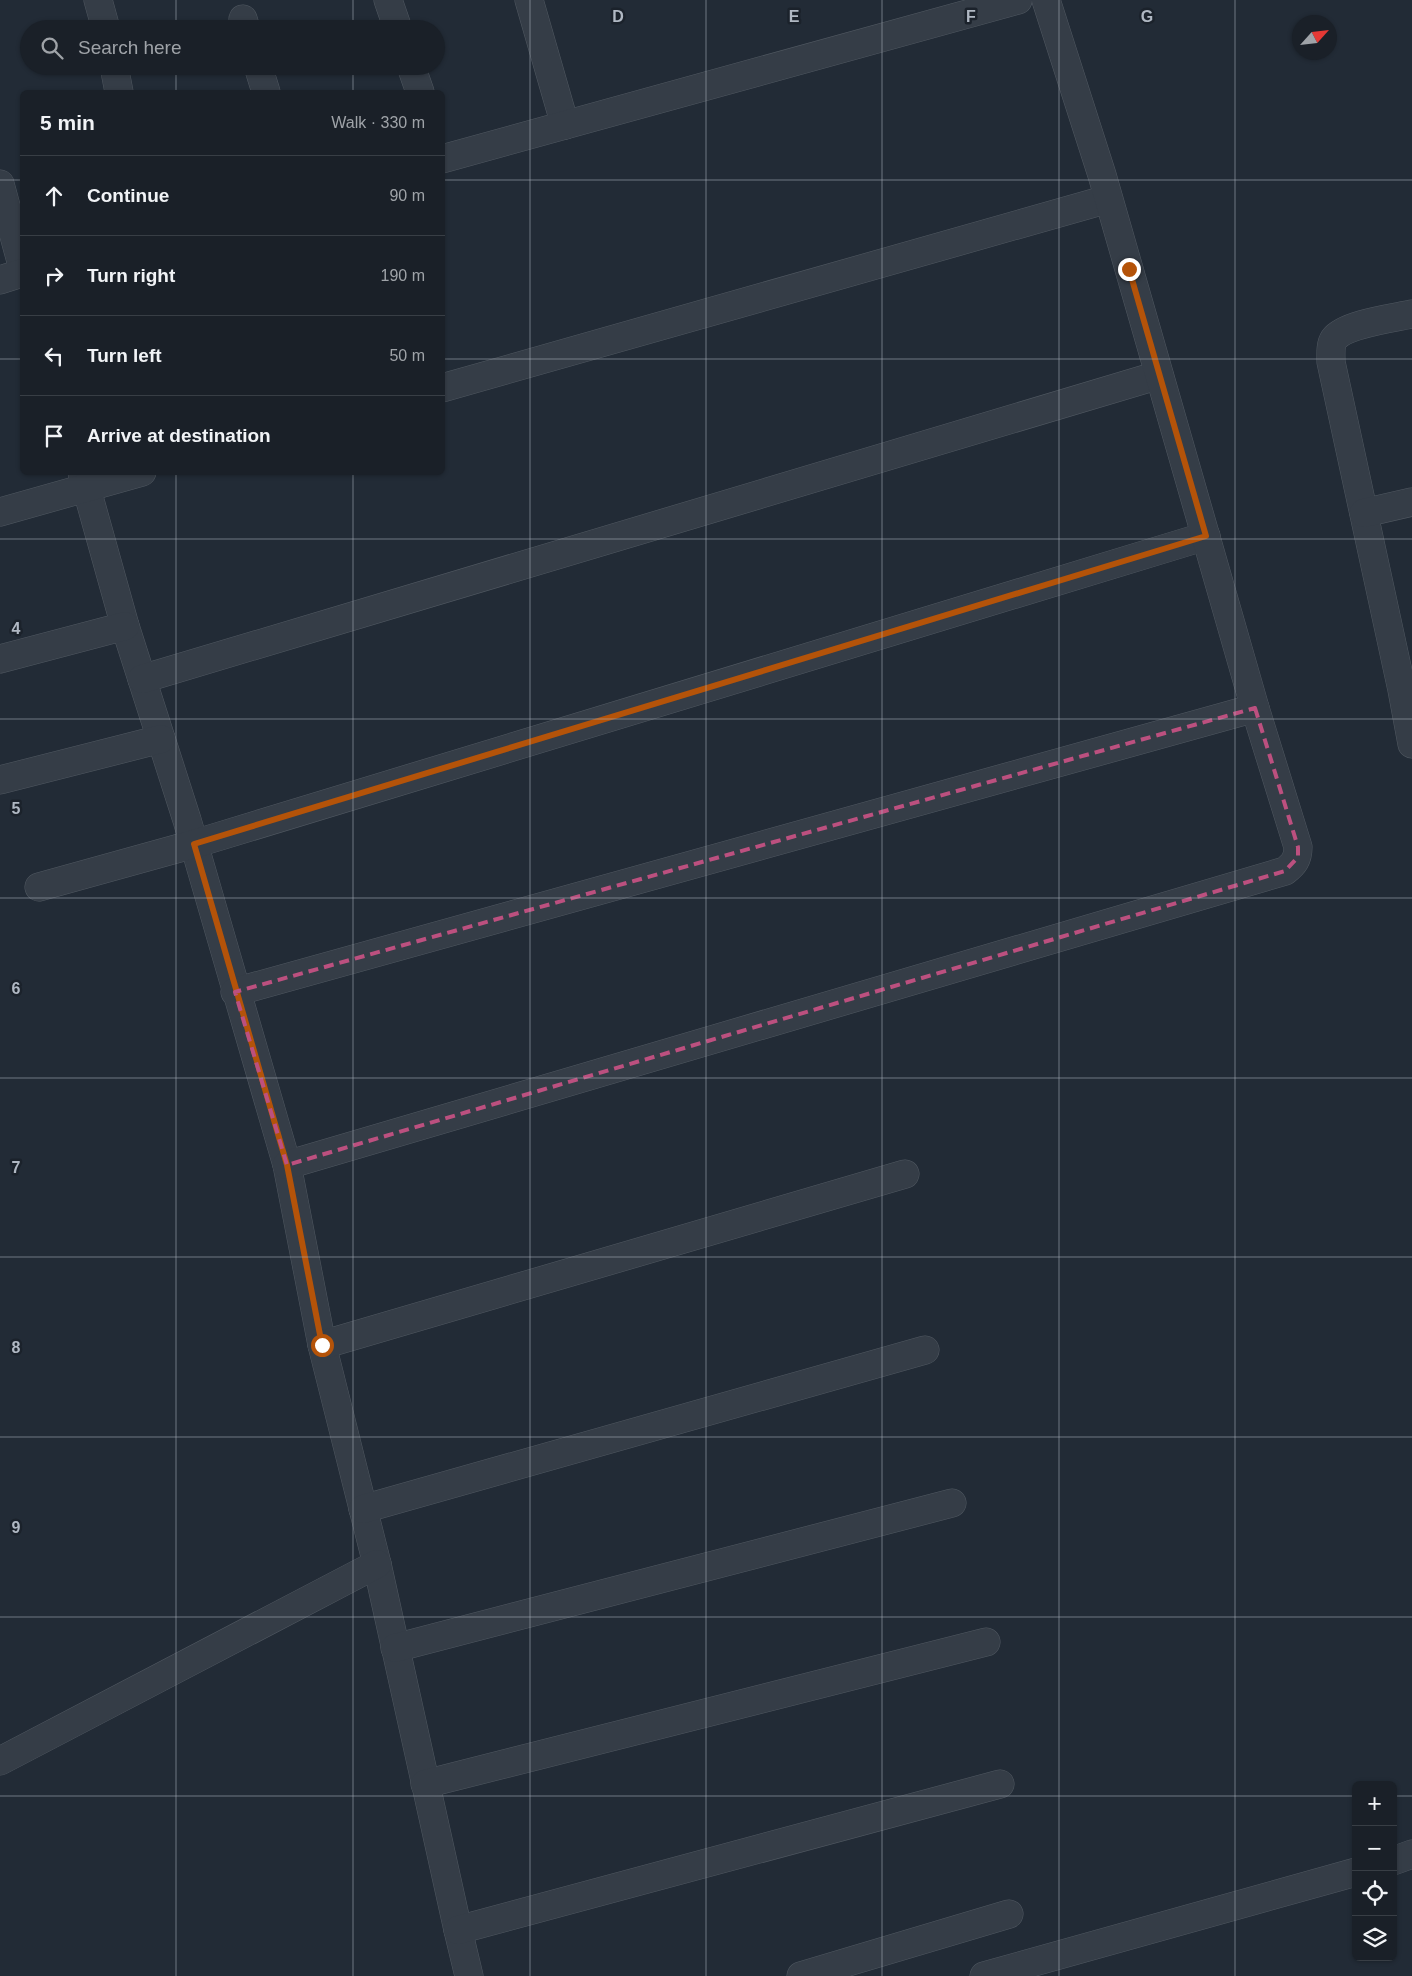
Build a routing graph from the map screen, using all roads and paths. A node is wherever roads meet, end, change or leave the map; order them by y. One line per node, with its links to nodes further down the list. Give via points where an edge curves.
1 (98, 0): 6 (street)
2 (388, 0): 7 (street)
3 (529, 0): 14 (street)
4 (1018, 0): 14 (street)
5 (1046, 0): 17 (street)
6 (104, 20)
7 (395, 20)
8 (116, 75): 11 (street)
9 (261, 75): 12 (street)
10 (414, 75): 13 (street)
11 (119, 90)
12 (265, 90)
13 (419, 90)
14 (565, 125): 15 (street)
15 (445, 156)
16 (0, 184): 18 (street)
17 (1108, 199): 22 (street); 23 (street)
18 (20, 258)
19 (20, 274): 20 (street)
20 (0, 280)
21 (1412, 314): 28 (street, via 1350,328 1333,341 1332,362)
22 (1159, 375): 29 (street); 32 (street)
23 (445, 387)
24 (120, 475): 25 (street)
25 (84, 480): 27 (street); 30 (street)
26 (1412, 502): 28 (street)
27 (0, 512)
28 (1364, 513): 33 (street)
29 (1206, 536): 34 (street); 38 (street)
30 (125, 626): 31 (street); 32 (street)
31 (0, 659)
32 (142, 679): 35 (street)
33 (1407, 689): 36 (street)
34 (1255, 708): 40 (street); 41 (street, via 1298,847 1298,857 1285,871)
35 (161, 739): 37 (street); 38 (street)
36 (1412, 744)
37 (0, 780)
38 (194, 844): 39 (street); 40 (street)
39 (39, 887)
40 (235, 992): 41 (street)
41 (287, 1165): 43 (street)
42 (905, 1174): 43 (street)
43 (322, 1345): 46 (street)
44 (925, 1350): 46 (street)
45 (952, 1503): 49 (street)
46 (363, 1509): 47 (street)
47 (377, 1564): 49 (street); 50 (street)
48 (986, 1642): 51 (street)
49 (395, 1648): 51 (street)
50 (0, 1761)
51 (425, 1784): 57 (street)
52 (1000, 1784): 57 (street)
53 (1412, 1854): 54 (street)
54 (1397, 1860)
55 (1352, 1873): 60 (street)
56 (1010, 1914): 59 (street)
57 (458, 1930): 58 (street)
58 (469, 1976)
59 (801, 1976)
60 (984, 1976)

